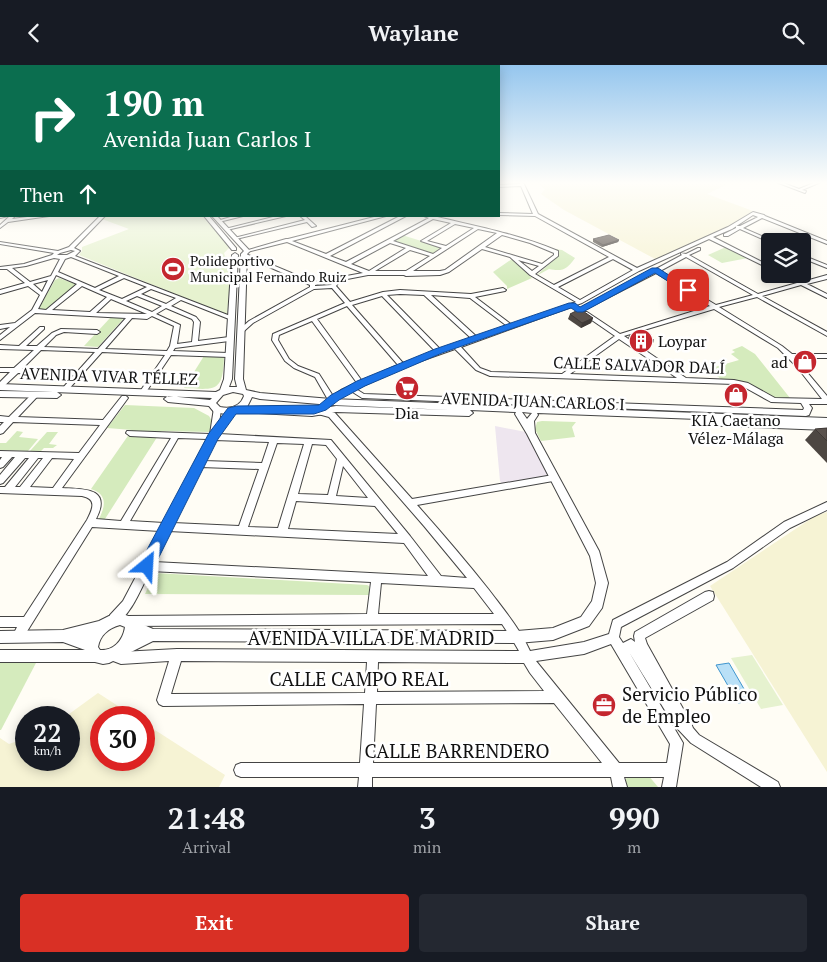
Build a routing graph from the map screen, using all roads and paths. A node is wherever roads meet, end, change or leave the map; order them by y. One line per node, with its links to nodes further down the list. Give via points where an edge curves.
1 (537, 216): 46 (street)
2 (749, 216): 21 (street)
3 (763, 216): 24 (street); 33 (street)
4 (0, 217): 16 (street)
5 (34, 217): 16 (street)
6 (102, 217): 35 (street)
7 (207, 217): 38 (street)
8 (215, 217): 17 (street)
9 (236, 217): 17 (street)
10 (280, 217): 25 (street)
11 (303, 217): 18 (street)
12 (372, 217): 30 (street)
13 (380, 217): 30 (street)
14 (402, 217): 43 (street)
15 (429, 217): 19 (street); 31 (street)
16 (8, 219): 22 (street)
17 (219, 221): 25 (street)
18 (308, 221): 20 (street); 28 (street)
19 (454, 223): 23 (street); 36 (street, via 423,241)
20 (314, 225)
21 (733, 225): 24 (street); 29 (street)
22 (0, 227)
23 (477, 228): 26 (street); 36 (street)
24 (741, 228): 27 (street); 29 (street)
25 (227, 229): 28 (street)
26 (501, 233): 34 (street); 51 (street, via 556,252)
27 (761, 237)
28 (236, 238): 39 (street)
29 (712, 239): 41 (street); 49 (street)
30 (284, 240): 39 (street); 43 (street)
31 (389, 241): 37 (street); 50 (street)
32 (0, 243): 40 (street)
33 (827, 243)
34 (481, 247): 45 (street); 58 (street, via 447,271)
35 (71, 248): 40 (street); 42 (street, via 78,251)
36 (446, 248): 44 (street)
37 (410, 249): 44 (street); 57 (street)
38 (235, 252): 39 (street); 96 (street)
39 (244, 253): 68 (street); 98 (street)
40 (56, 254): 47 (street); 54 (street)
41 (682, 254): 55 (street); 56 (street); 78 (street)
42 (72, 256): 47 (street); 61 (street)
43 (326, 256): 50 (street)
44 (432, 256): 58 (street)
45 (512, 257): 51 (street); 60 (street)
46 (612, 257): 55 (street); 70 (street)
47 (63, 258): 59 (street)
48 (811, 260): 52 (street)
49 (761, 264)
50 (350, 266): 57 (street); 62 (street, via 354,271)
51 (543, 266): 60 (street)
52 (827, 267)
53 (0, 268): 54 (street)
54 (9, 268): 64 (street)
55 (637, 270): 84 (street)
56 (655, 270): 88 (street); 90 (street)
57 (369, 273): 58 (street); 62 (street)
58 (406, 274)
59 (54, 275): 64 (street); 66 (street); 77 (street)
60 (532, 275): 70 (street)
61 (124, 276): 69 (street); 71 (street)
62 (350, 276): 65 (street)
63 (827, 277): 67 (street)
64 (30, 283): 73 (street); 77 (street)
65 (332, 283): 68 (street); 85 (street)
66 (81, 284): 71 (street); 92 (street)
67 (802, 284): 78 (street); 80 (street)
68 (313, 286): 99 (street)
69 (151, 287): 75 (street); 82 (street)
70 (554, 287): 84 (street)
71 (95, 290): 81 (street)
72 (503, 290): 79 (street)
73 (0, 292)
74 (424, 293): 76 (street); 79 (street); 110 (street)
75 (137, 294): 83 (street); 87 (street)
76 (383, 294): 85 (street); 118 (street)
77 (43, 295): 91 (street)
78 (757, 295): 88 (street); 106 (street)
79 (471, 296): 102 (street)
80 (827, 296)
81 (110, 297): 83 (street); 93 (street)
82 (180, 298): 87 (street); 96 (street)
83 (121, 302): 89 (street)
84 (580, 302): 86 (street)
85 (348, 304): 97 (street); 122 (street)
86 (572, 305): 90 (street); 102 (street)
87 (166, 306): 94 (street); 111 (street, via 194,318 197,323)
88 (714, 307): 107 (street); 120 (street)
89 (138, 309): 94 (street); 95 (street)
90 (580, 310): 107 (street)
91 (34, 311): 92 (street); 100 (street)
92 (48, 311): 93 (street)
93 (91, 314): 95 (street)
94 (151, 314): 95 (street, via 147,317); 116 (street, via 177,325)
95 (130, 316): 117 (street)
96 (231, 318): 109 (street)
97 (313, 318): 128 (street); 137 (street, via 282,330 275,339 287,360 316,376)
98 (241, 322): 99 (street); 105 (street)
99 (251, 323): 105 (street)
100 (17, 325): 101 (street); 108 (street)
101 (0, 327)
102 (511, 327): 110 (street)
103 (42, 328): 114 (street)
104 (97, 331): 115 (street, via 63,330)
105 (241, 331): 131 (street, via 239,379)
106 (827, 334)
107 (619, 336): 126 (street); 127 (street)
108 (0, 339)
109 (229, 339): 111 (street); 119 (street)
110 (476, 339): 112 (street)
111 (195, 343): 116 (street)
112 (456, 346): 118 (street); 126 (street, CALLE SALVADOR DALÍ, via 478,369 490,374)
113 (0, 347): 114 (street)
114 (20, 348): 115 (street)
115 (40, 348): 117 (street); 124 (street)
116 (171, 349): 117 (street); 119 (street); 133 (street)
117 (100, 350): 125 (street)
118 (439, 351): 122 (street)
119 (228, 355): 138 (street, via 228,381)
120 (791, 356): 121 (street); 141 (street)
121 (827, 356)
122 (402, 366): 128 (street)
123 (0, 370): 124 (street)
124 (16, 371): 125 (street); 129 (street)
125 (79, 373): 130 (street)
126 (565, 375): 127 (street, CALLE SALVADOR DALÍ)
127 (683, 379): 140 (street, CALLE SALVADOR DALÍ, via 740,383 774,400)
128 (361, 384): 132 (street)
129 (0, 386): 130 (street, AVENIDA VIVAR TÉLLEZ)
130 (65, 389): 133 (street, AVENIDA VIVAR TÉLLEZ)
131 (244, 391): 137 (street, AVENIDA JUAN CARLOS I, via 260,396); 138 (street, AVENIDA JUAN CARLOS I, via 233,389); 142 (street, via 247,400)
132 (347, 391): 137 (street); 139 (street); 140 (street, via 362,396 806,413 808,410)
133 (142, 393): 138 (street, AVENIDA VIVAR TÉLLEZ)
134 (0, 394): 135 (street, AVENIDA VIVAR TÉLLEZ)
135 (34, 396): 136 (street, AVENIDA VIVAR TÉLLEZ); 148 (street)
136 (124, 398): 138 (street, AVENIDA VIVAR TÉLLEZ); 150 (street)
137 (330, 399): 139 (street, AVENIDA JUAN CARLOS I); 143 (street, via 323,408)
138 (217, 400): 142 (street, AVENIDA JUAN CARLOS I); 156 (street)
139 (349, 402): 149 (street, AVENIDA JUAN CARLOS I)
140 (804, 402): 141 (street, CALLE SALVADOR DALÍ)
141 (827, 402)
142 (235, 410): 143 (street, AVENIDA JUAN CARLOS I); 156 (street)
143 (284, 411): 144 (street, AVENIDA JUAN CARLOS I)
144 (321, 412): 145 (street, AVENIDA JUAN CARLOS I, via 336,409); 177 (street, via 332,415)
145 (519, 414): 146 (street, AVENIDA JUAN CARLOS I); 154 (street)
146 (534, 415): 151 (street, AVENIDA JUAN CARLOS I); 154 (street, via 530,421)
147 (0, 419): 148 (street)
148 (11, 419): 150 (street); 152 (street)
149 (827, 421)
150 (105, 423): 164 (street)
151 (827, 427)
152 (0, 431)
153 (130, 433): 155 (street)
154 (531, 433): 169 (street)
155 (176, 435): 156 (street); 180 (street)
156 (213, 436): 157 (street); 166 (street)
157 (274, 439): 158 (street); 168 (street)
158 (309, 441): 165 (street, via 328,442); 174 (street)
159 (0, 454): 160 (street)
160 (10, 454): 161 (street); 167 (street)
161 (23, 454): 162 (street); 170 (street)
162 (36, 455): 163 (street); 171 (street)
163 (50, 455): 164 (street); 172 (street)
164 (81, 456): 173 (street)
165 (341, 458): 175 (street); 176 (street)
166 (199, 463): 168 (street); 181 (street)
167 (0, 465)
168 (264, 466): 182 (street)
169 (554, 478): 177 (street); 200 (street, via 595,555 602,583 598,604 585,622 554,634)
170 (0, 481)
171 (4, 490): 172 (street)
172 (22, 491): 173 (street)
173 (55, 491): 179 (street, via 91,494 97,509)
174 (293, 497): 175 (street); 183 (street)
175 (330, 499): 176 (street)
176 (377, 502): 184 (street)
177 (409, 503): 188 (street)
178 (827, 506): 201 (street, via 787,525 730,565 617,624)
179 (90, 523): 180 (street); 194 (street)
180 (124, 524): 181 (street)
181 (167, 526): 182 (street); 185 (street)
182 (242, 530): 183 (street)
183 (282, 532): 184 (street)
184 (407, 539): 187 (street)
185 (147, 566): 186 (street); 192 (street, via 127,605)
186 (377, 578): 187 (street); 191 (street)
187 (438, 581): 188 (street)
188 (477, 583): 190 (street)
189 (709, 596): 211 (street, via 640,636 642,646)
190 (503, 619): 191 (street, AVENIDA VILLA DE MADRID); 200 (street)
191 (372, 620): 192 (street, AVENIDA VILLA DE MADRID)
192 (124, 621): 195 (street); 196 (street); 204 (street, via 130,635)
193 (0, 622): 194 (street)
194 (26, 622): 198 (street)
195 (102, 627): 199 (street); 203 (street, via 93,637)
196 (153, 635): 200 (street); 204 (street)
197 (0, 637): 198 (street)
198 (17, 637): 199 (street)
199 (63, 637): 203 (street)
200 (518, 637): 208 (street)
201 (613, 638): 202 (street); 208 (street, AVENIDA VILLA DE MADRID, via 584,648)
202 (621, 650): 211 (street, via 631,645 678,721); 214 (street, via 677,743)
203 (93, 651): 204 (street, via 105,657); 206 (street)
204 (116, 653): 205 (street, AVENIDA VILLA DE MADRID, via 121,658)
205 (177, 655): 207 (street, AVENIDA VILLA DE MADRID); 209 (street, CALLE CAMPO REAL, via 163,700)
206 (0, 656)
207 (373, 657): 208 (street, AVENIDA VILLA DE MADRID); 209 (street)
208 (525, 657): 210 (street)
209 (370, 697): 210 (street, CALLE CAMPO REAL); 213 (street)
210 (555, 697): 212 (street)
211 (694, 739): 219 (street)
212 (615, 769): 213 (street, CALLE BARRENDERO); 214 (street, CALLE BARRENDERO); 217 (street)
213 (366, 770): 215 (street, CALLE BARRENDERO); 216 (street)
214 (672, 770): 218 (street)
215 (241, 771)
216 (366, 787)
217 (620, 787)
218 (669, 787)
219 (773, 787)

